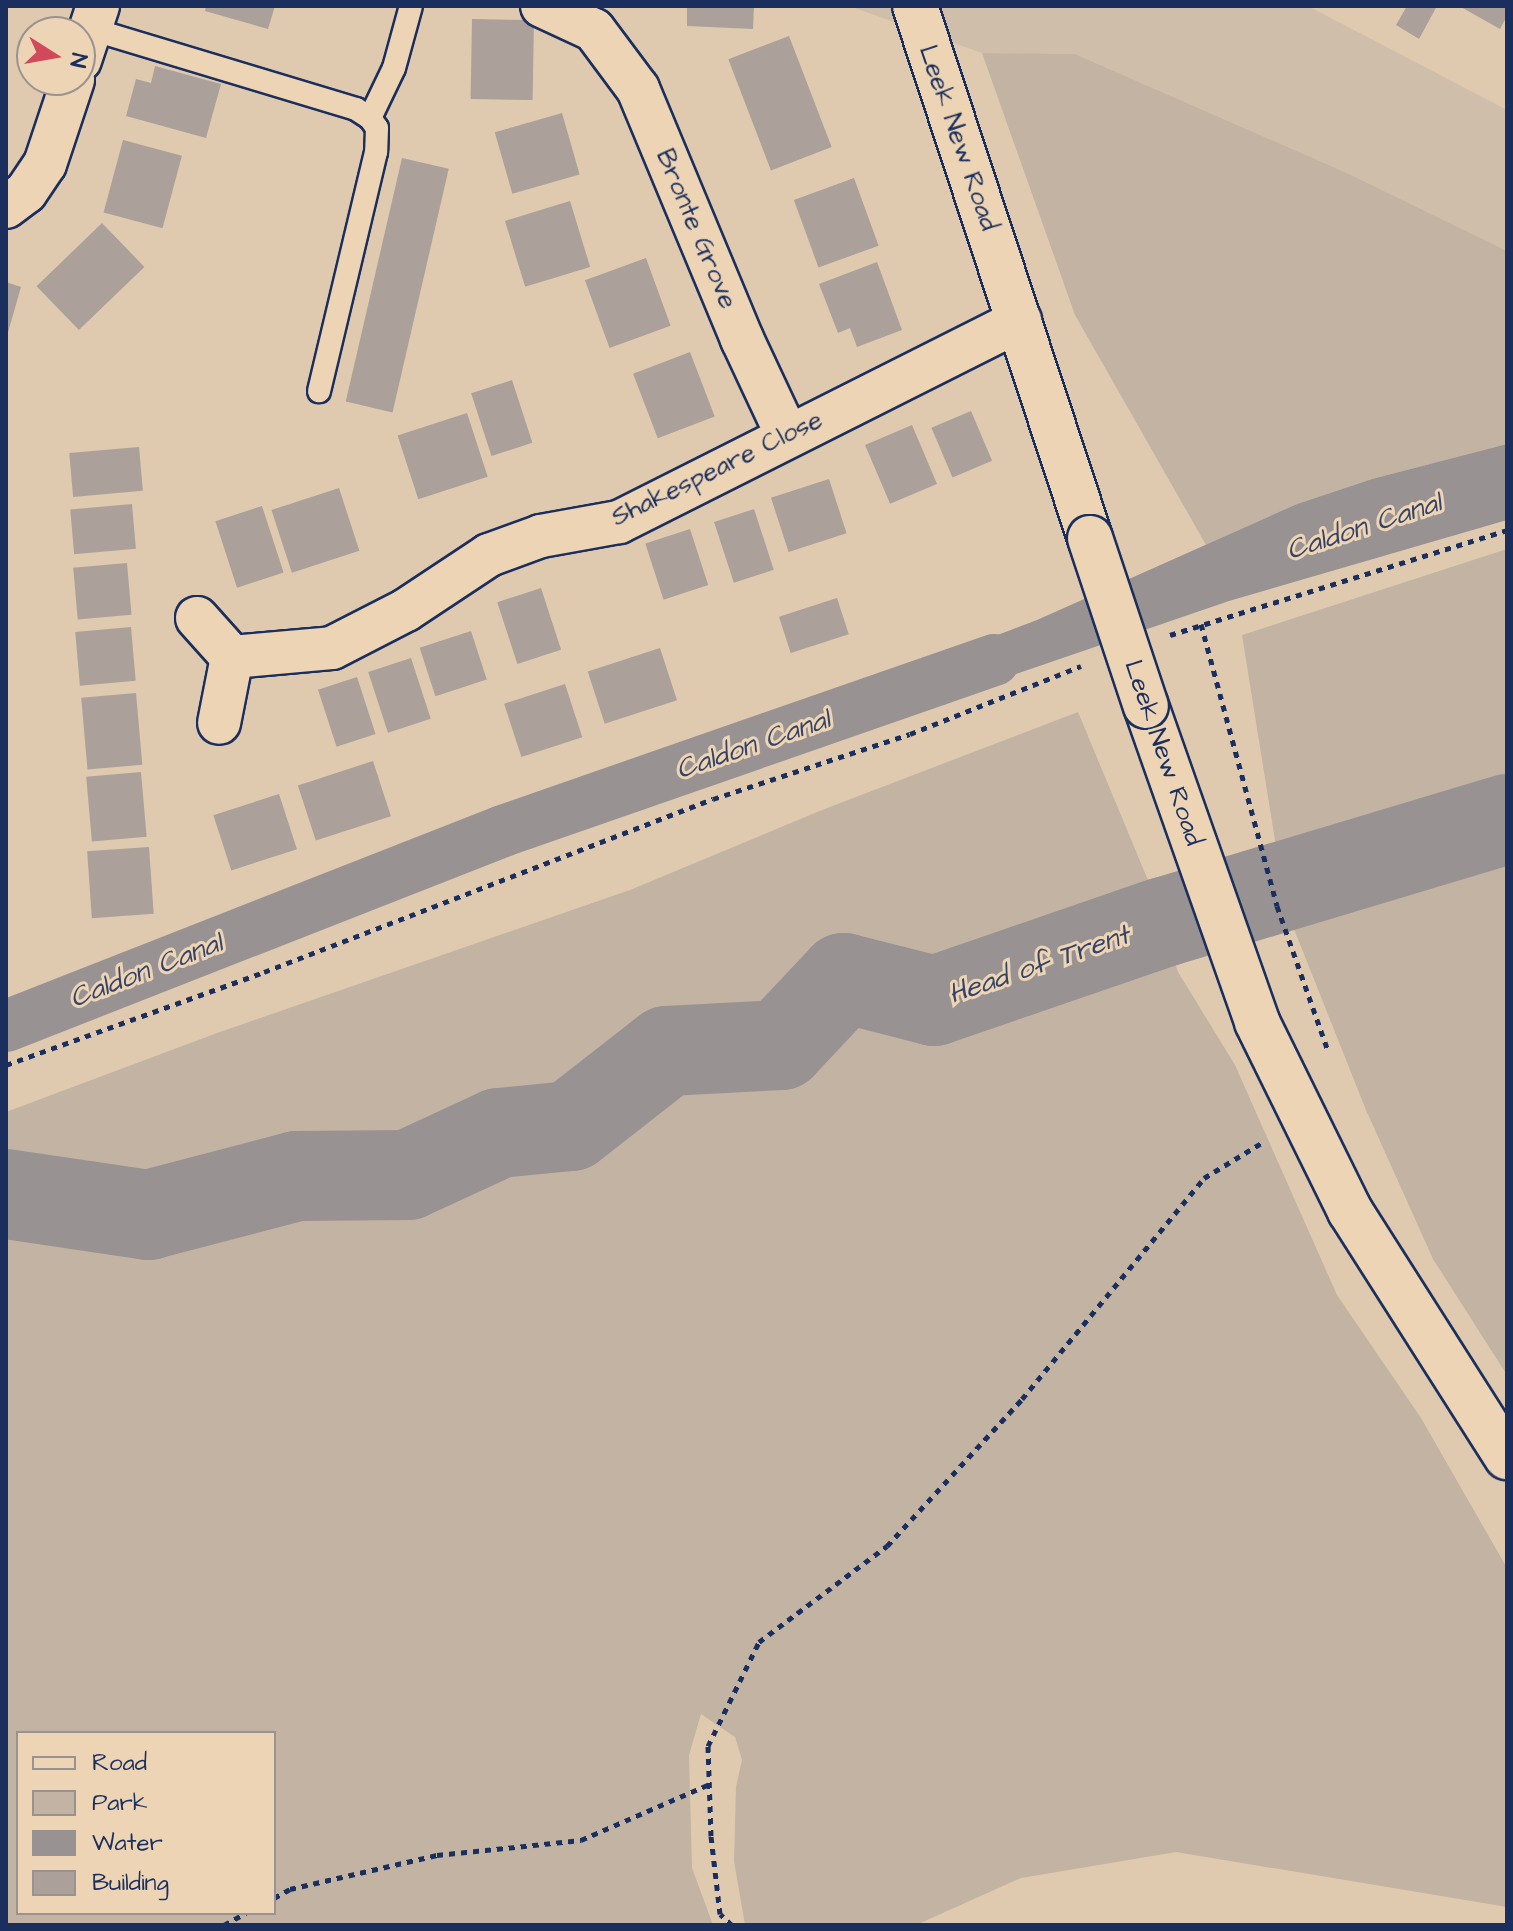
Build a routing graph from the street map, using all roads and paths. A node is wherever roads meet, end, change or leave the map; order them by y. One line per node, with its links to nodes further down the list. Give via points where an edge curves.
1 (411, 6): 7 (lane, via 394,68)
2 (542, 6): 4 (street, Bronte Grove)
3 (915, 6): 9 (highway, Leek New Road)
4 (602, 18): 11 (street, Bronte Grove, via 638,89)
5 (96, 34): 7 (lane, via 356,109)
6 (68, 96): 8 (street, via 45,164 26,192)
7 (370, 118): 10 (lane, via 377,128 376,152)
8 (6, 207)
9 (1020, 320): 11 (street, Shakespeare Close); 21 (highway, Leek New Road, bridge, via 1224,930 1257,1022)
10 (319, 391)
11 (787, 435): 16 (street, Shakespeare Close, via 619,522 541,536 489,555 406,610 332,648)
12 (1507, 530): 14 (path)
13 (197, 618): 16 (street)
14 (1201, 624): 15 (path); 19 (path)
15 (1158, 639)
16 (232, 657): 18 (street)
17 (1087, 664): 20 (path, via 910,734 713,799)
18 (219, 723)
19 (1277, 906)
20 (6, 1065)
21 (1304, 1117): 22 (highway, Leek New Road, via 1350,1211); 23 (path, via 1204,1178 1022,1399 887,1546 759,1642 708,1746)
22 (1507, 1457)
23 (710, 1784): 24 (path, via 581,1840 437,1855 290,1889); 27 (path, via 720,1914)
24 (276, 1897)
25 (242, 1915): 26 (path)
26 (224, 1925)
27 (732, 1925)

